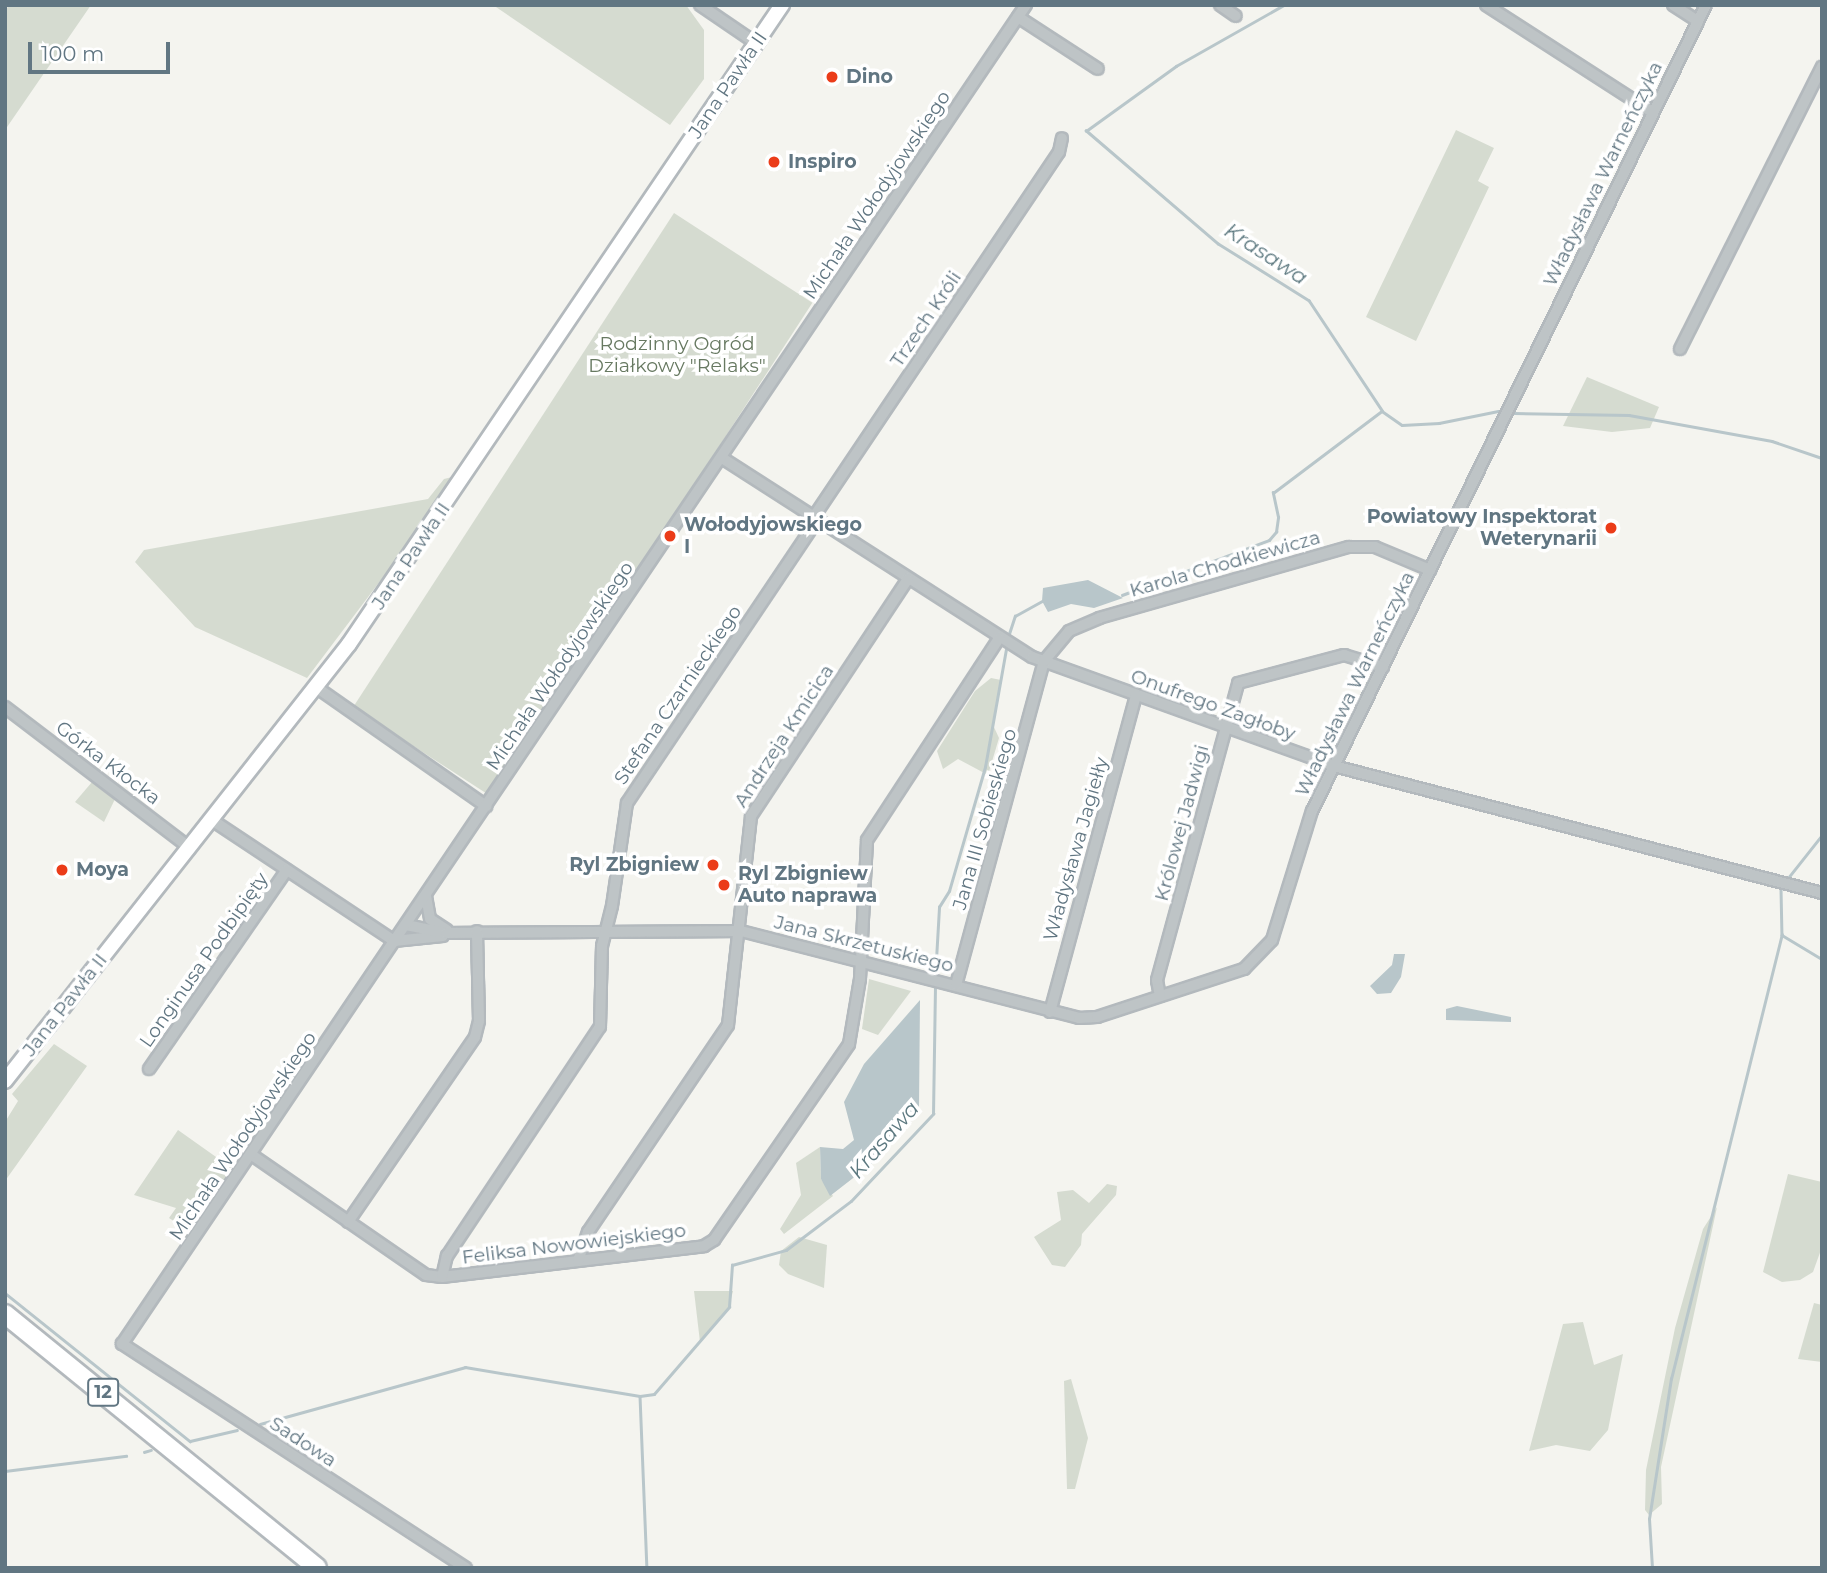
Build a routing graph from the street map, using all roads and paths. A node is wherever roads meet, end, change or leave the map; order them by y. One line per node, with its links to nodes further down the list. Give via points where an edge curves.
1 (782, 5): 11 (main road, Jana Pawła II)
2 (1026, 5): 9 (street, Michała Wołodyjowskiego)
3 (1220, 5): 8 (street)
4 (1486, 5): 14 (street)
5 (1673, 5): 10 (street)
6 (1706, 5): 10 (street, Władysława Warneńczyka)
7 (703, 6): 11 (street)
8 (1236, 16)
9 (1018, 17): 13 (street); 17 (street, Michała Wołodyjowskiego)
10 (1698, 22): 14 (street, Władysława Warneńczyka)
11 (756, 43): 24 (main road, Jana Pawła II, via 457,489)
12 (1822, 67): 16 (street)
13 (1098, 69)
14 (1652, 112): 19 (street, Władysława Warneńczyka)
15 (1062, 138): 18 (street, Trzech Króli, via 1059,152)
16 (1680, 349)
17 (722, 458): 18 (street, Onufrego Zagłoby); 29 (street, Michała Wołodyjowskiego)
18 (815, 519): 20 (street, Onufrego Zagłoby); 37 (street, Stefana Czarnieckiego, via 627,803)
19 (1430, 570): 22 (street, Karola Chodkiewicza, via 1375,547 1349,547 1089,621 1069,631); 23 (street, Władysława Warneńczyka)
20 (908, 579): 21 (street, Onufrego Zagłoby); 38 (street, Andrzeja Kmicica, via 751,816)
21 (1005, 642): 22 (street, Onufrego Zagłoby); 41 (street, Feliksa Nowowiejskiego, via 867,840)
22 (1044, 661): 25 (street, Onufrego Zagłoby); 42 (street, Jana III Sobieskiego)
23 (1383, 667): 27 (street, Królowej Jadwigi, via 1344,655 1241,680); 28 (street, Władysława Warneńczyka)
24 (316, 687): 29 (street); 30 (main road, Jana Pawła II)
25 (1136, 695): 27 (street, Onufrego Zagłoby); 44 (street, Władysława Jagiełły)
26 (5, 707): 31 (street, Górka Kłocka)
27 (1226, 727): 28 (street, Onufrego Zagłoby); 43 (street, Królowej Jadwigi, via 1157,980)
28 (1334, 766): 33 (street, Onufrego Zagłoby); 43 (street, Władysława Warneńczyka, via 1304,832 1274,932 1262,954 1226,978)
29 (486, 806): 34 (street, Michała Wołodyjowskiego)
30 (212, 820): 31 (main road, Jana Pawła II); 32 (street)
31 (190, 848): 46 (main road, Jana Pawła II)
32 (287, 870): 40 (street); 45 (street, Longinusa Podbipięty)
33 (1822, 893)
34 (426, 895): 35 (street, Michała Wołodyjowskiego); 39 (street, via 428,914 435,924)
35 (406, 925): 39 (street, Jana Skrzetuskiego); 40 (street, Michała Wołodyjowskiego)
36 (477, 931): 37 (street, Jana Skrzetuskiego); 39 (street, Jana Skrzetuskiego); 48 (street, via 479,1021 475,1037)
37 (604, 931): 38 (street, Jana Skrzetuskiego); 50 (street, Stefana Czarnieckiego, via 603,1010 593,1042 448,1255)
38 (741, 932): 41 (street, Jana Skrzetuskiego); 49 (street, Andrzeja Kmicica, via 724,1034 588,1232)
39 (457, 933): 40 (street, Jana Skrzetuskiego)
40 (394, 942): 47 (street, Michała Wołodyjowskiego)
41 (860, 960): 42 (street, Jana Skrzetuskiego); 49 (street, Feliksa Nowowiejskiego, via 849,1044 722,1232 704,1246)
42 (956, 985): 44 (street, Jana Skrzetuskiego)
43 (1160, 996): 44 (street, Władysława Warneńczyka, via 1088,1018)
44 (1050, 1012)
45 (149, 1069)
46 (5, 1081)
47 (252, 1155): 48 (street, Feliksa Nowowiejskiego); 52 (street, Michała Wołodyjowskiego)
48 (348, 1222): 50 (street, Feliksa Nowowiejskiego, via 420,1273)
49 (578, 1261): 50 (street, Feliksa Nowowiejskiego)
50 (442, 1277)
51 (5, 1314): 53 (highway, 12)
52 (122, 1344): 54 (street, Sadowa)
53 (317, 1568)
54 (466, 1568)

